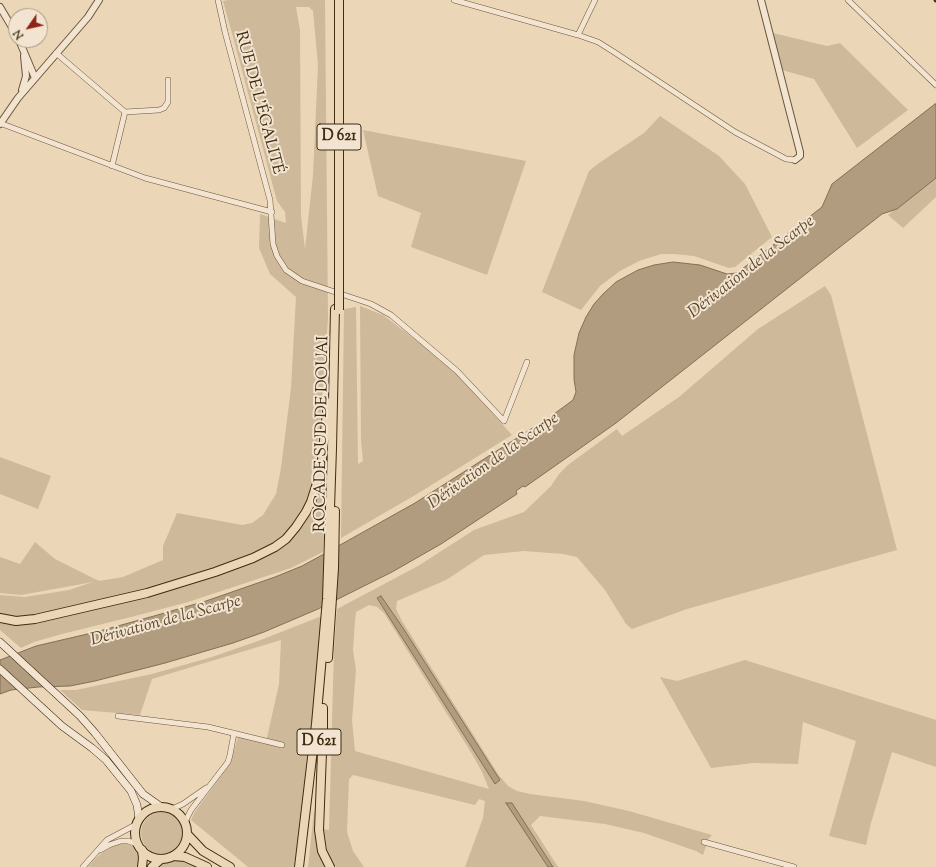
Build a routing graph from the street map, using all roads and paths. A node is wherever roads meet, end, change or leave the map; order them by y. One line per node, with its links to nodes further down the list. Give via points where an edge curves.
1 (94, 0): 11 (street)
2 (100, 0): 11 (street)
3 (218, 0): 28 (street, RUE DE L'ÉGALITÉ)
4 (335, 0): 29 (main road, ROCADE SUD DE DOUAI / D 621)
5 (339, 0): 29 (main road, ROCADE SUD DE DOUAI / D 621)
6 (454, 0): 13 (street)
7 (594, 0): 13 (street)
8 (761, 0): 26 (street, via 800,152 800,156)
9 (848, 0): 22 (street)
10 (0, 6): 12 (street)
11 (93, 8): 15 (street)
12 (8, 20)
13 (578, 35): 26 (street, via 608,48 735,132 786,159)
14 (22, 48): 16 (street)
15 (56, 53): 18 (street); 24 (street)
16 (24, 56): 17 (street); 19 (street)
17 (28, 63): 18 (street, via 35,68); 20 (street)
18 (44, 67): 20 (street)
19 (26, 72): 20 (street); 23 (street)
20 (34, 79): 23 (street)
21 (168, 80): 24 (street, via 168,102 164,108)
22 (936, 85)
23 (18, 98): 25 (street)
24 (125, 112): 27 (street)
25 (0, 124): 27 (street)
26 (794, 160)
27 (112, 166): 28 (street)
28 (272, 212): 32 (street, RUE DE L'ÉGALITÉ, via 274,250 290,274 308,283 371,304 391,315 453,368 504,421)
29 (337, 273): 30 (main road, ROCADE SUD DE DOUAI / D 621)
30 (337, 310): 31 (main road, ROCADE SUD DE DOUAI / D 621); 33 (main road, ROCADE SUD DE DOUAI / D 621, via 335,506)
31 (334, 339): 33 (main road, ROCADE SUD DE DOUAI / D 621); 34 (main road, via 318,480 306,512 286,539 247,560 156,590 35,619 16,621)
32 (527, 362)
33 (332, 538): 35 (main road, ROCADE SUD DE DOUAI / D 621)
34 (0, 618)
35 (328, 618): 38 (main road, ROCADE SUD DE DOUAI / D 621); 58 (main road, ROCADE SUD DE DOUAI / D 621)
36 (1, 643): 43 (main road, via 92,729 143,794)
37 (0, 669): 45 (main road, via 62,726 110,764 131,791 137,806)
38 (323, 708): 59 (main road, ROCADE SUD DE DOUAI / D 621); 60 (main road, via 319,830 322,851)
39 (118, 716): 40 (street, via 190,724)
40 (234, 733): 41 (street); 42 (street, via 229,759)
41 (282, 745)
42 (208, 786): 44 (street); 46 (street)
43 (160, 806): 44 (main road); 45 (main road, via 148,810)
44 (172, 809): 46 (main road, via 181,815)
45 (138, 821): 49 (main road, via 135,834); 50 (street, via 130,829 107,840)
46 (185, 822): 47 (main road)
47 (187, 834): 51 (main road, via 183,847); 57 (main road, via 203,851)
48 (704, 842): 61 (street)
49 (140, 847): 50 (street, via 128,841 117,842); 52 (main road, via 152,857); 54 (main road)
50 (95, 853): 53 (street)
51 (173, 856): 52 (main road); 56 (main road, via 185,857)
52 (161, 859): 55 (main road)
53 (83, 867)
54 (142, 867)
55 (152, 867)
56 (207, 867)
57 (230, 867)
58 (300, 867)
59 (304, 867)
60 (330, 867)
61 (794, 867)

